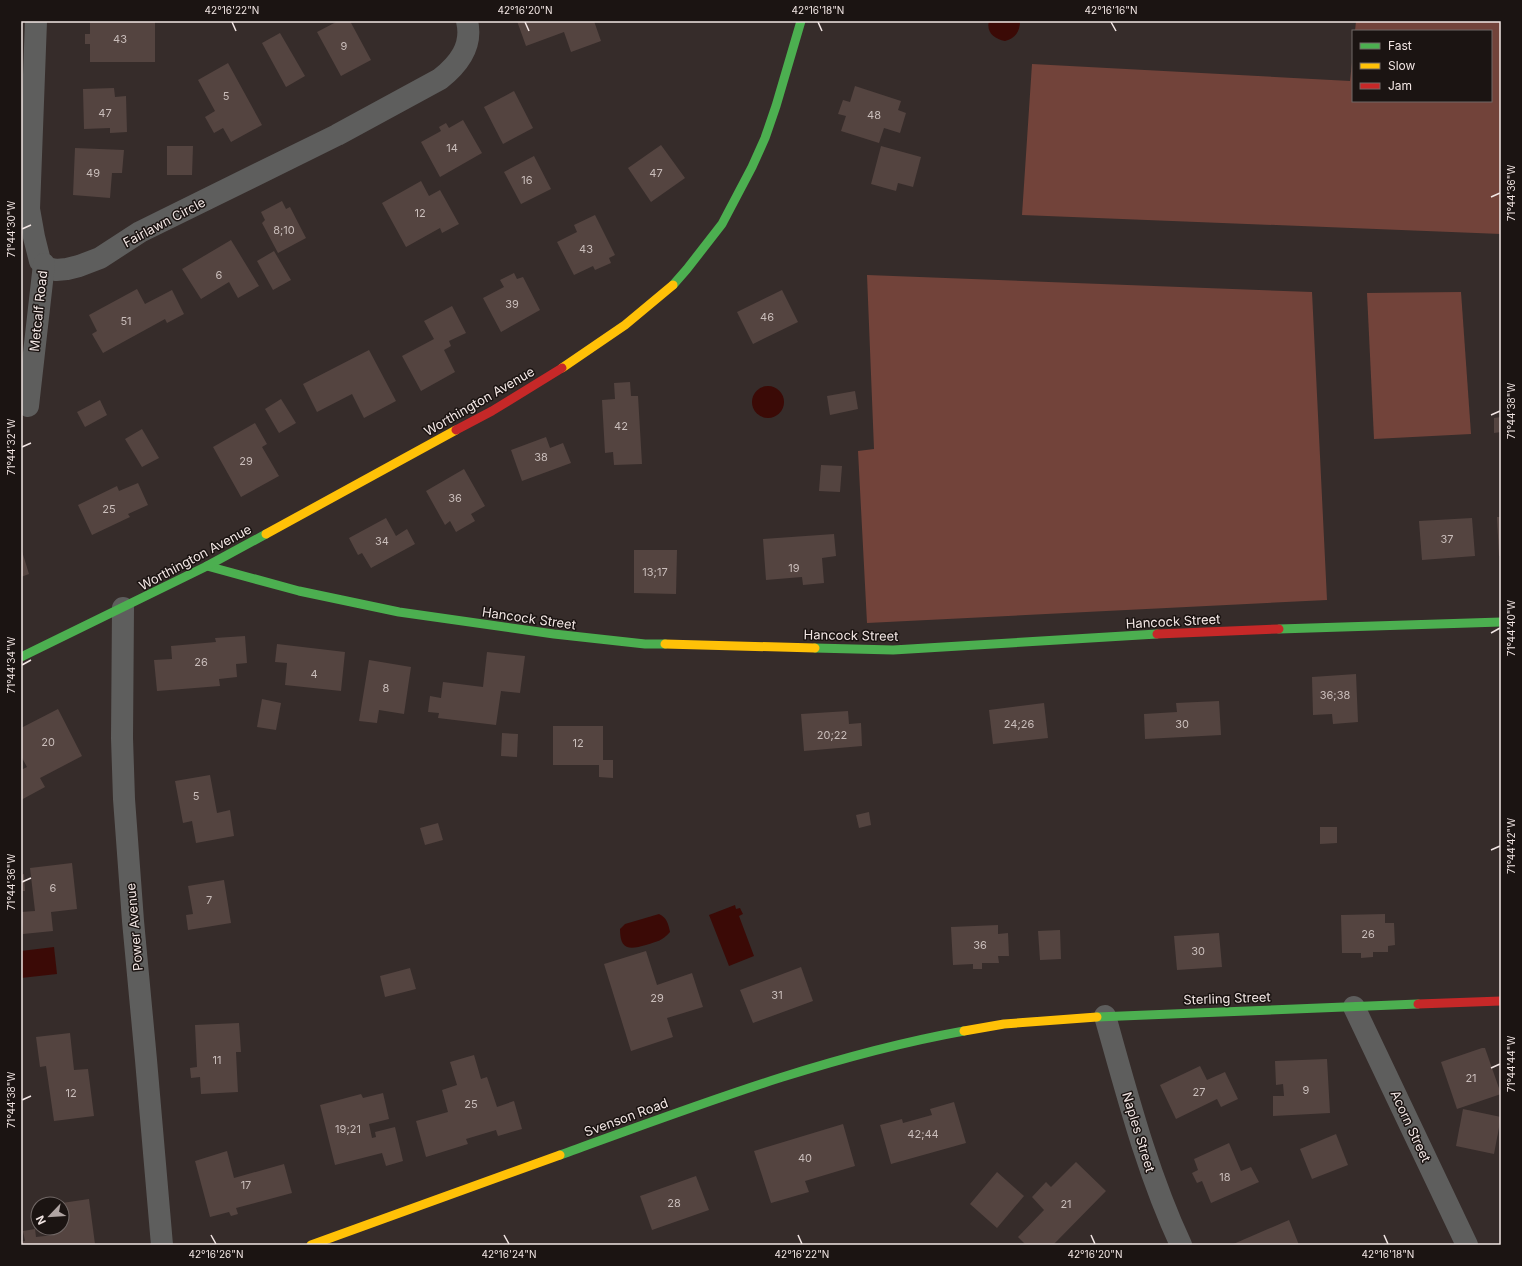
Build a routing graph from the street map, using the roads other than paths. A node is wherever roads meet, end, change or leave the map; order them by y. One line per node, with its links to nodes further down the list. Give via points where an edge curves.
1 (36, 21): 4 (street, via 29,209 40,261)
2 (467, 21): 4 (street, Fairlawn Circle, via 469,41 465,51 452,70 440,79 337,135 140,232 100,258 79,266 56,270 47,268)
3 (799, 23): 6 (street, Worthington Avenue, via 776,106 752,167 722,224 688,269 668,290 626,325 567,366 492,411)
4 (44, 264): 5 (street, Metcalf Road)
5 (28, 406)
6 (207, 566): 7 (street, Worthington Avenue); 8 (street, Hancock Street, via 306,593 399,612 645,644 893,650 1171,633)
7 (123, 608): 9 (street, Worthington Avenue); 14 (street, Power Avenue, via 124,799)
8 (1501, 622)
9 (21, 657)
10 (1501, 1002): 11 (street, Sterling Street)
11 (1354, 1007): 12 (street, Sterling Street); 17 (street, Acorn Street)
12 (1105, 1016): 13 (street, Sterling Street, via 1004,1024); 16 (street, Naples Street, via 1135,1123)
13 (954, 1032): 15 (street, Svenson Road, via 880,1048 753,1086)
14 (162, 1245)
15 (311, 1245)
16 (1181, 1245)
17 (1467, 1245)

